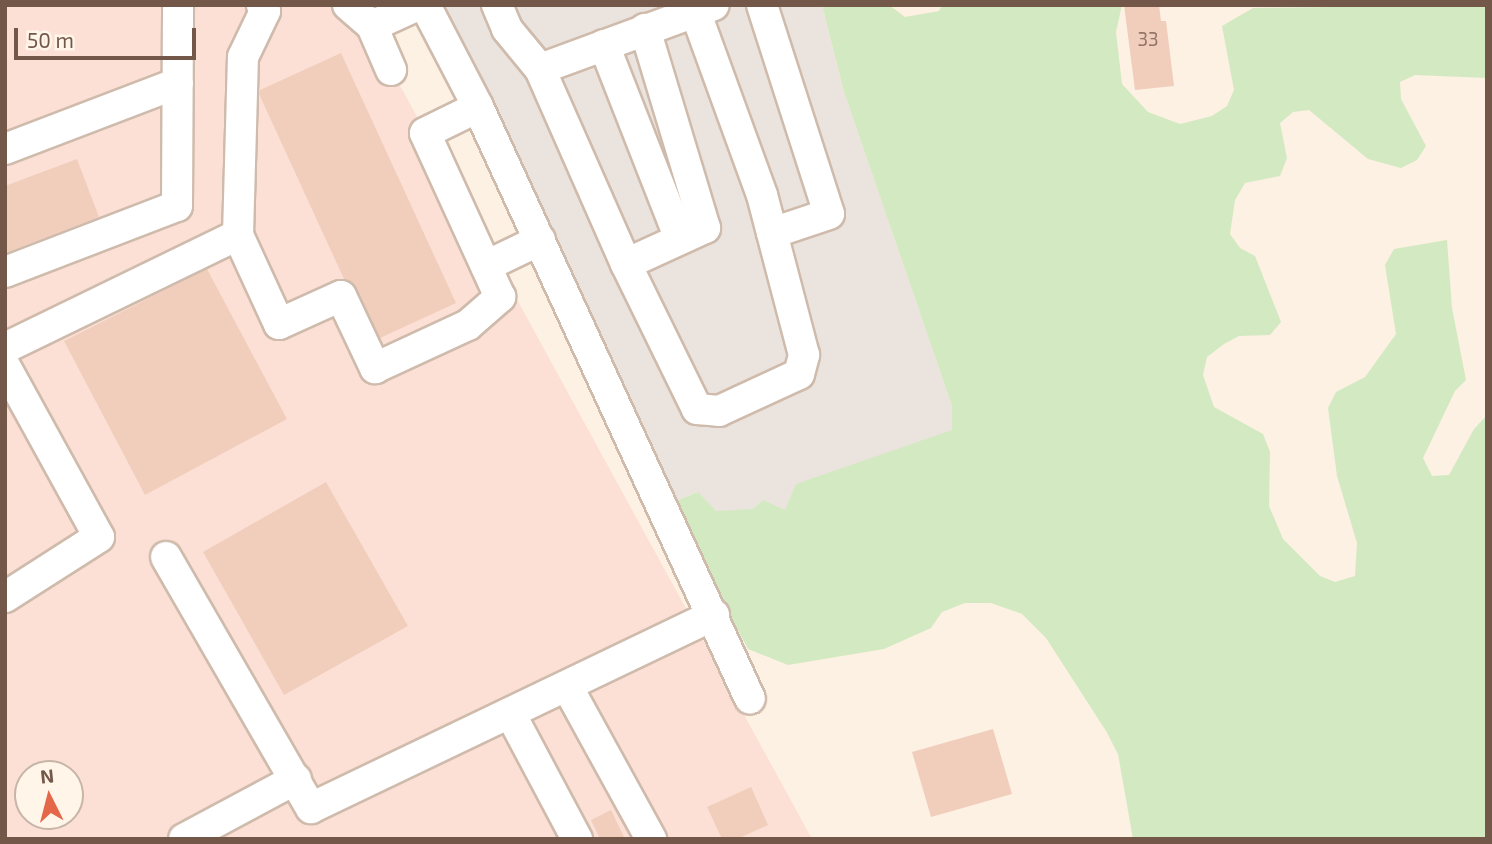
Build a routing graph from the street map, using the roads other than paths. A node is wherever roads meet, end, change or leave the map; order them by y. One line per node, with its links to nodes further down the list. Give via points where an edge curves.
1 (178, 5): 14 (lane)
2 (348, 5): 9 (lane)
3 (418, 5): 9 (lane)
4 (425, 5): 15 (lane)
5 (497, 5): 12 (lane, via 508,29)
6 (762, 5): 17 (lane, via 829,214)
7 (268, 7): 18 (lane, via 243,57)
8 (701, 7): 10 (lane); 17 (lane)
9 (372, 26): 13 (lane)
10 (645, 29): 11 (lane); 19 (lane, via 705,228)
11 (604, 44): 12 (lane); 19 (lane)
12 (540, 69): 21 (lane)
13 (391, 70)
14 (178, 83): 16 (lane); 23 (lane, via 177,205)
15 (478, 107): 20 (lane); 22 (lane, via 425,133)
16 (5, 149)
17 (772, 233): 21 (lane, via 804,355 799,374 719,411 697,409)
18 (239, 235): 22 (lane, via 279,324 341,296 374,368 468,325 500,297); 24 (lane)
19 (680, 239): 21 (lane)
20 (540, 240): 22 (lane); 28 (lane)
21 (626, 264)
22 (486, 266)
23 (5, 272)
24 (5, 348)
25 (5, 366): 27 (lane, via 99,537)
26 (166, 557): 32 (lane)
27 (5, 597)
28 (714, 615): 29 (lane); 30 (lane)
29 (567, 686): 31 (lane); 35 (lane)
30 (750, 699)
31 (510, 713): 32 (lane, via 311,808); 34 (lane)
32 (296, 779): 33 (lane)
33 (184, 839)
34 (577, 839)
35 (650, 839)

